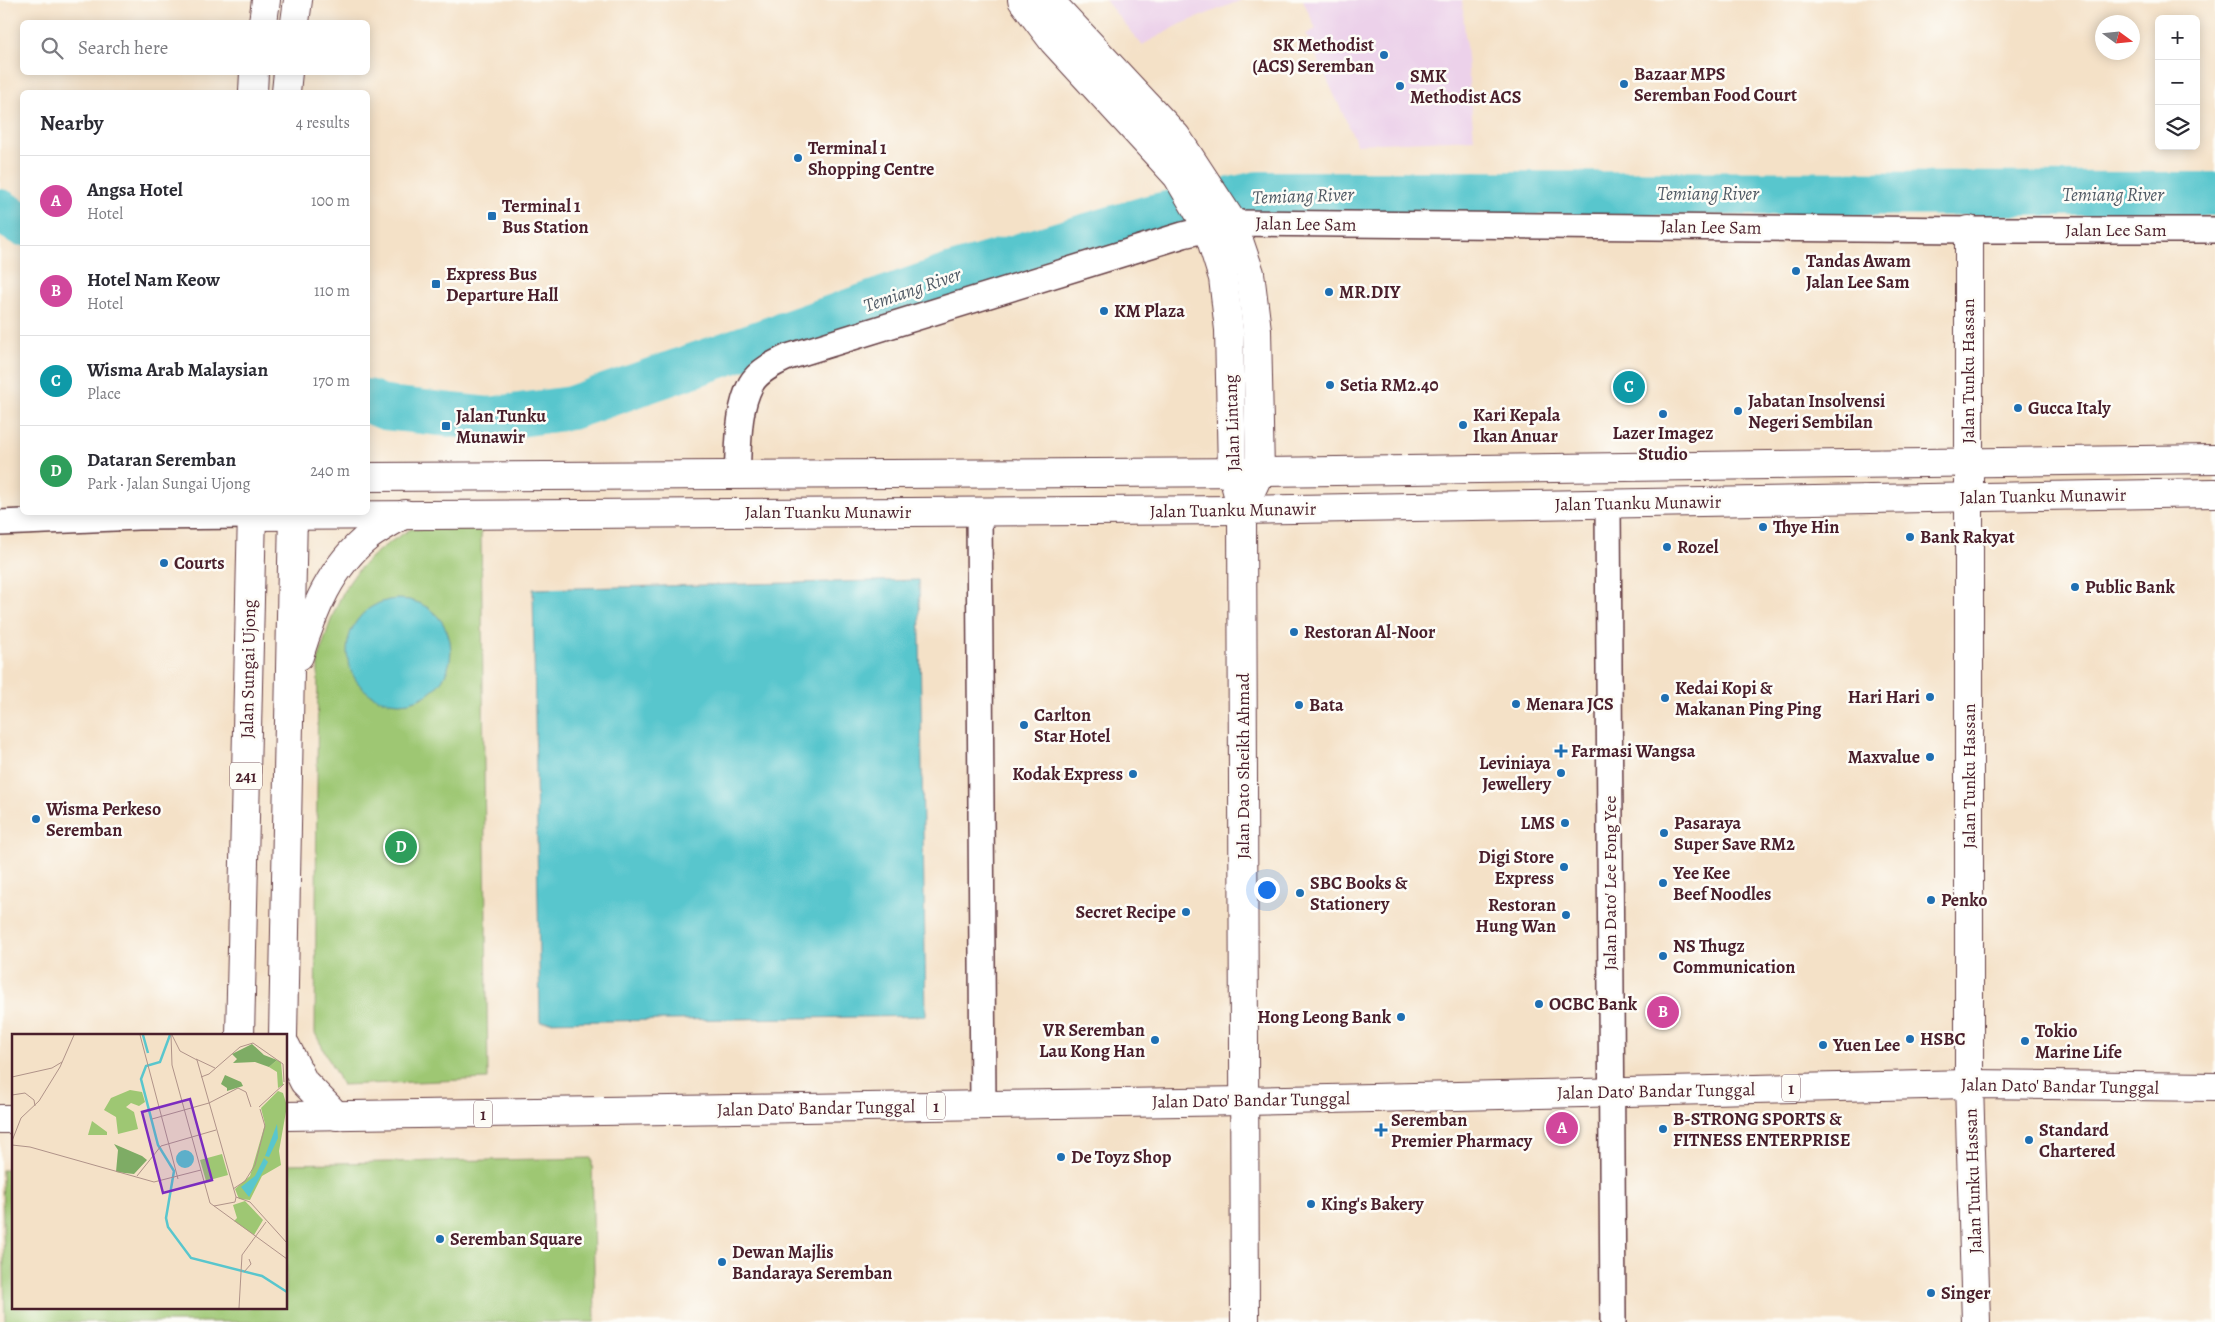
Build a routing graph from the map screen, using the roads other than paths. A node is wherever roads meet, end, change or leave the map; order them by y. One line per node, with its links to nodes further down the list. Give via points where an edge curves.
1 (266, 0): 5 (main road)
2 (298, 0): 6 (main road)
3 (1022, 0): 11 (main road, Jalan Lintang, via 1053,41)
4 (1049, 0): 11 (main road, Jalan Lintang, via 1170,130)
5 (263, 20)
6 (295, 20)
7 (254, 75): 9 (main road)
8 (288, 75): 10 (main road)
9 (253, 90)
10 (286, 90)
11 (1187, 171): 12 (main road, Jalan Lintang)
12 (1216, 217): 13 (street, Jalan Lee Sam); 17 (main road, Jalan Lintang, via 1229,330); 18 (main road, Jalan Lintang, via 1250,273 1257,330); 19 (street, Jalan Lee Sam, via 788,357 768,368 752,383 742,415)
13 (1969, 230): 14 (street, Jalan Lee Sam); 16 (main road, Jalan Tunku Hassan)
14 (2215, 230)
15 (2215, 458): 16 (main road, Jalan Tuanku Munawir)
16 (1968, 462): 18 (main road, Jalan Tuanku Munawir); 22 (main road, Jalan Tunku Hassan)
17 (1232, 472): 18 (main road, Jalan Tuanku Munawir); 19 (main road, Jalan Tuanku Munawir); 24 (main road, Jalan Lintang)
18 (1260, 472): 24 (main road, Jalan Lintang)
19 (736, 475): 20 (main road, Jalan Tuanku Munawir)
20 (370, 477)
21 (2215, 493): 22 (main road, Jalan Tuanku Munawir)
22 (1968, 497): 23 (main road, Jalan Tuanku Munawir); 36 (main road, Jalan Tunku Hassan)
23 (1608, 504): 24 (main road, Jalan Tuanku Munawir); 38 (street, Jalan Dato' Lee Fong Yee)
24 (1242, 510): 25 (main road, Jalan Tuanku Munawir); 39 (main road, Jalan Dato Sheikh Ahmad)
25 (979, 511): 27 (main road, Jalan Tuanku Munawir); 40 (street)
26 (370, 514): 27 (main road, Jalan Tuanku Munawir)
27 (405, 514): 32 (main road, via 368,537 324,589 309,623)
28 (214, 515): 31 (street)
29 (252, 515): 33 (main road, Jalan Sungai Ujong / 241)
30 (293, 515): 32 (main road, 241)
31 (0, 523)
32 (290, 687): 34 (main road, 241)
33 (240, 1034)
34 (283, 1034)
35 (288, 1050): 42 (main road, via 304,1082)
36 (1970, 1084): 37 (main road, Jalan Dato' Bandar Tunggal / 1); 38 (main road, Jalan Dato' Bandar Tunggal / 1); 45 (main road, Jalan Tunku Hassan)
37 (2215, 1087)
38 (1612, 1092): 39 (main road, Jalan Dato' Bandar Tunggal / 1); 44 (street, Jalan Dato' Lee Fong Yee)
39 (1244, 1101): 40 (main road, Jalan Dato' Bandar Tunggal / 1); 43 (main road, Jalan Dato Sheikh Ahmad)
40 (983, 1105): 42 (main road, Jalan Dato' Bandar Tunggal / 1)
41 (288, 1116): 42 (main road, Jalan Dato' Bandar Tunggal / 1)
42 (337, 1116)
43 (1245, 1322)
44 (1613, 1322)
45 (1976, 1322)

